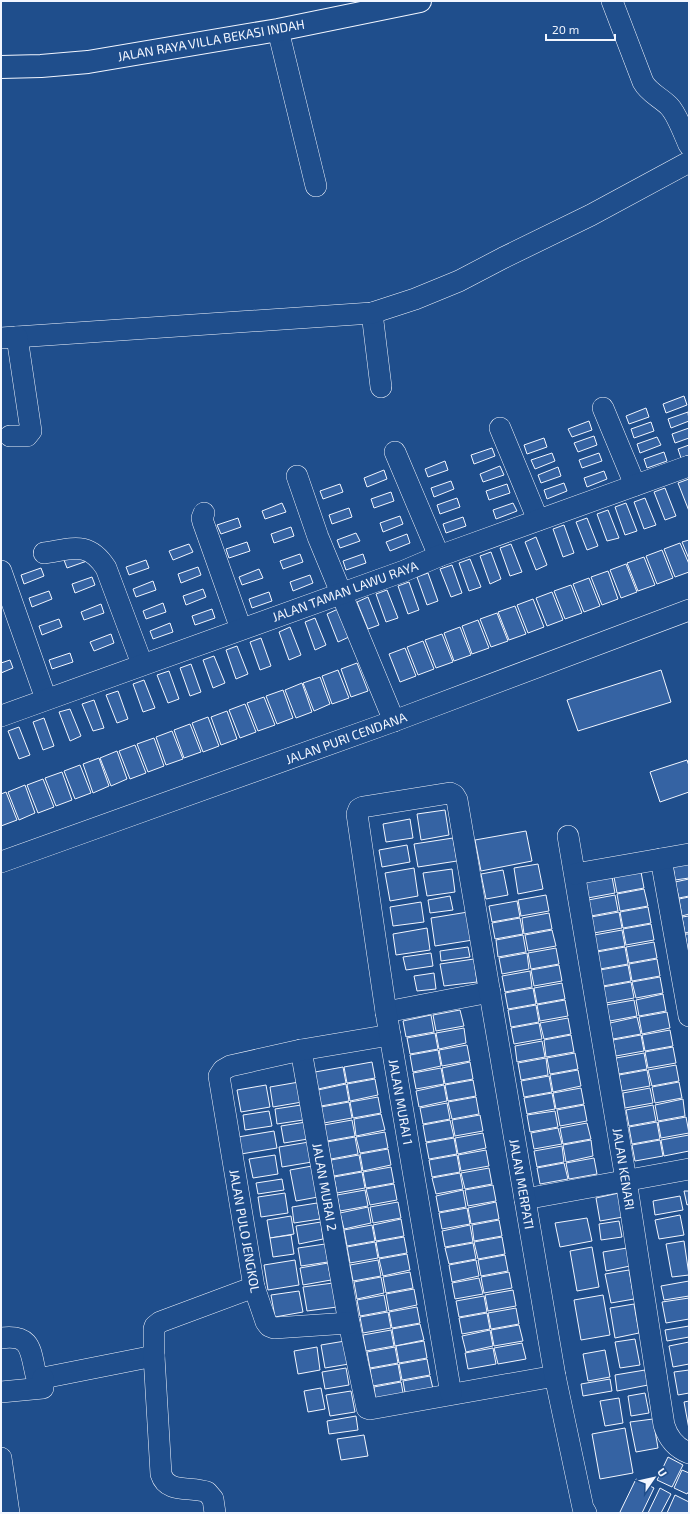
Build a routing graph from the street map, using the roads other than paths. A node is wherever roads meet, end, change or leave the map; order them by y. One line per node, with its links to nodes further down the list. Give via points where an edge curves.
1 (420, 1): 3 (main road, JALAN RAYA VILLA BEKASI INDAH)
2 (612, 1): 5 (street, via 642,82 672,110)
3 (278, 30): 4 (main road, JALAN RAYA VILLA BEKASI INDAH, via 88,62); 7 (street)
4 (1, 67)
5 (689, 145)
6 (689, 162): 8 (street, via 591,216 459,281)
7 (316, 186)
8 (372, 313): 9 (street); 10 (street)
9 (9, 337): 13 (street, via 31,431 27,436)
10 (381, 386)
11 (603, 408): 17 (street)
12 (500, 428): 19 (street)
13 (10, 436)
14 (395, 452): 21 (street)
15 (689, 466): 17 (street, JALAN TAMAN LAWU RAYA)
16 (296, 476): 23 (street)
17 (635, 485): 19 (street, JALAN TAMAN LAWU RAYA)
18 (204, 513): 25 (street, via 203,522)
19 (538, 520): 21 (street, JALAN TAMAN LAWU RAYA)
20 (44, 552): 26 (street, via 81,548 95,554 101,560)
21 (439, 556): 23 (street, JALAN TAMAN LAWU RAYA, via 404,571)
22 (1, 571): 27 (street)
23 (340, 592): 25 (street, JALAN TAMAN LAWU RAYA); 29 (street)
24 (689, 610): 29 (street, JALAN PURI CENDANA)
25 (241, 628): 26 (street, JALAN TAMAN LAWU RAYA)
26 (142, 664): 27 (street, JALAN TAMAN LAWU RAYA)
27 (46, 699): 28 (street, JALAN TAMAN LAWU RAYA)
28 (1, 716)
29 (394, 721): 34 (street, JALAN PURI CENDANA)
30 (359, 809): 36 (street, JALAN MERPATI, via 450,793 456,797); 37 (street, JALAN MURAI 1, via 357,814)
31 (568, 836): 35 (street, JALAN KENARI)
32 (689, 854): 33 (street)
33 (661, 859): 35 (street); 38 (street)
34 (1, 862)
35 (575, 874): 42 (street, JALAN KENARI)
36 (490, 992): 37 (street); 43 (street, JALAN MERPATI)
37 (386, 1012): 39 (street, JALAN MURAI 1)
38 (689, 1016)
39 (390, 1035): 40 (street, JALAN PULO JENGKOL); 51 (street, JALAN MURAI 1)
40 (301, 1050): 44 (street, JALAN PULO JENGKOL, via 230,1066 219,1076); 45 (street, JALAN MURAI 2)
41 (689, 1169): 42 (street)
42 (626, 1180): 43 (street); 52 (street, JALAN KENARI, via 664,1425 671,1440)
43 (525, 1199): 48 (street, JALAN MERPATI)
44 (254, 1287): 45 (street, JALAN PULO JENGKOL, via 266,1322 272,1328); 47 (street, via 157,1324 154,1329)
45 (349, 1323): 51 (street, via 368,1409)
46 (1, 1338): 49 (street, via 13,1336 28,1344 36,1375)
47 (154, 1356): 49 (street); 55 (street, via 162,1480 174,1488 207,1492 213,1499)
48 (555, 1376): 51 (street); 56 (street, JALAN MERPATI)
49 (43, 1378): 50 (street, via 44,1388)
50 (1, 1392)
51 (451, 1394)
52 (689, 1453)
53 (1, 1458): 54 (street)
54 (9, 1513)
55 (215, 1513)
56 (586, 1513)

